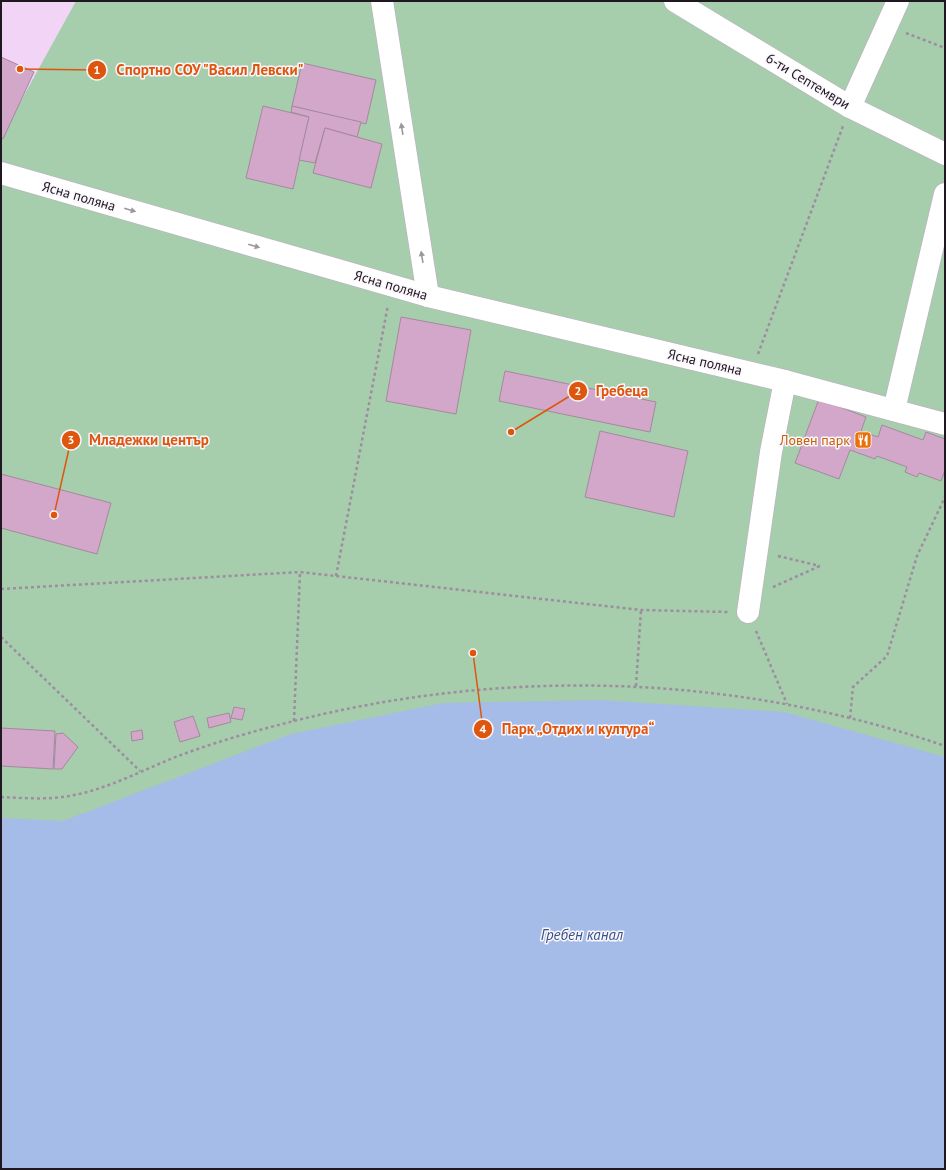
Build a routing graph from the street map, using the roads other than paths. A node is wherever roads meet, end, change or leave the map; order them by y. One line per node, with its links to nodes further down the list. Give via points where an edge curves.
1 (382, 1): 8 (street, one-way to 1)
2 (675, 1): 4 (street, 6-ти Септември)
3 (898, 1): 4 (street)
4 (850, 107): 5 (street, 6-ти Септември)
5 (945, 154)
6 (1, 173): 8 (street, Ясна поляна, one-way to 8)
7 (945, 194): 10 (street)
8 (428, 296): 9 (street, Ясна поляна)
9 (784, 381): 10 (street, Ясна поляна); 12 (street)
10 (894, 410): 11 (street, Ясна поляна)
11 (945, 424)
12 (749, 605)

